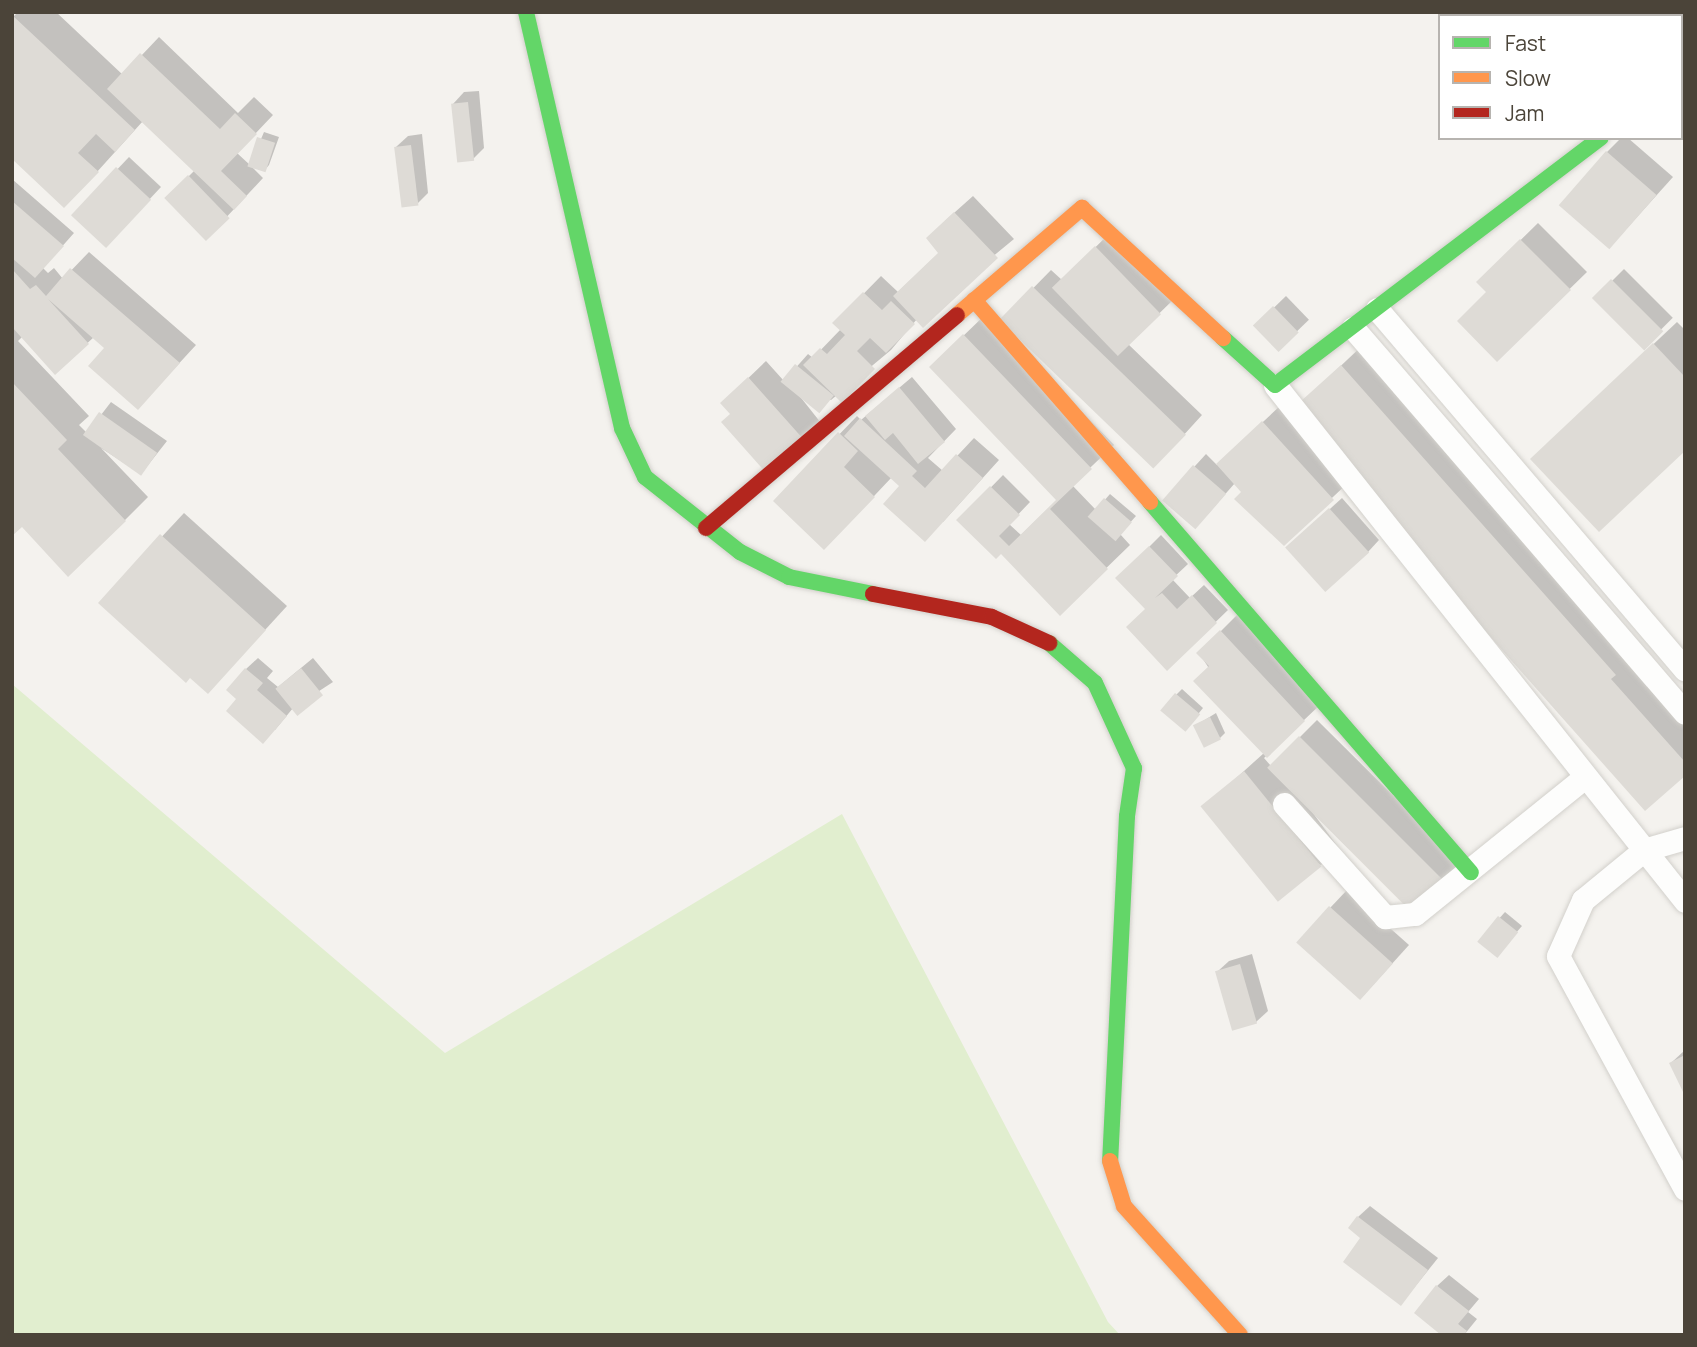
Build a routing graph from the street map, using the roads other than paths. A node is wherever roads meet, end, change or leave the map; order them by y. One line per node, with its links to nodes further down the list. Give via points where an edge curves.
1 (526, 12): 7 (street, via 622,428 645,477)
2 (1598, 140): 4 (street)
3 (974, 300): 6 (street, via 1082,208); 7 (street); 14 (street)
4 (1377, 309): 5 (street); 8 (street)
5 (1353, 328): 6 (street); 9 (street)
6 (1275, 385): 10 (street)
7 (706, 527): 17 (street, via 740,552 789,577 992,617 1052,645 1096,683 1134,768 1127,816 1108,1156 1124,1206)
8 (1685, 669)
9 (1685, 713)
10 (1585, 777): 13 (street); 14 (street)
11 (1284, 804): 14 (street, via 1385,917 1415,915)
12 (1685, 838): 13 (street)
13 (1644, 850): 15 (street); 16 (street, via 1583,900 1559,956)
14 (1471, 872)
15 (1685, 901)
16 (1685, 1189)
17 (1240, 1335)

